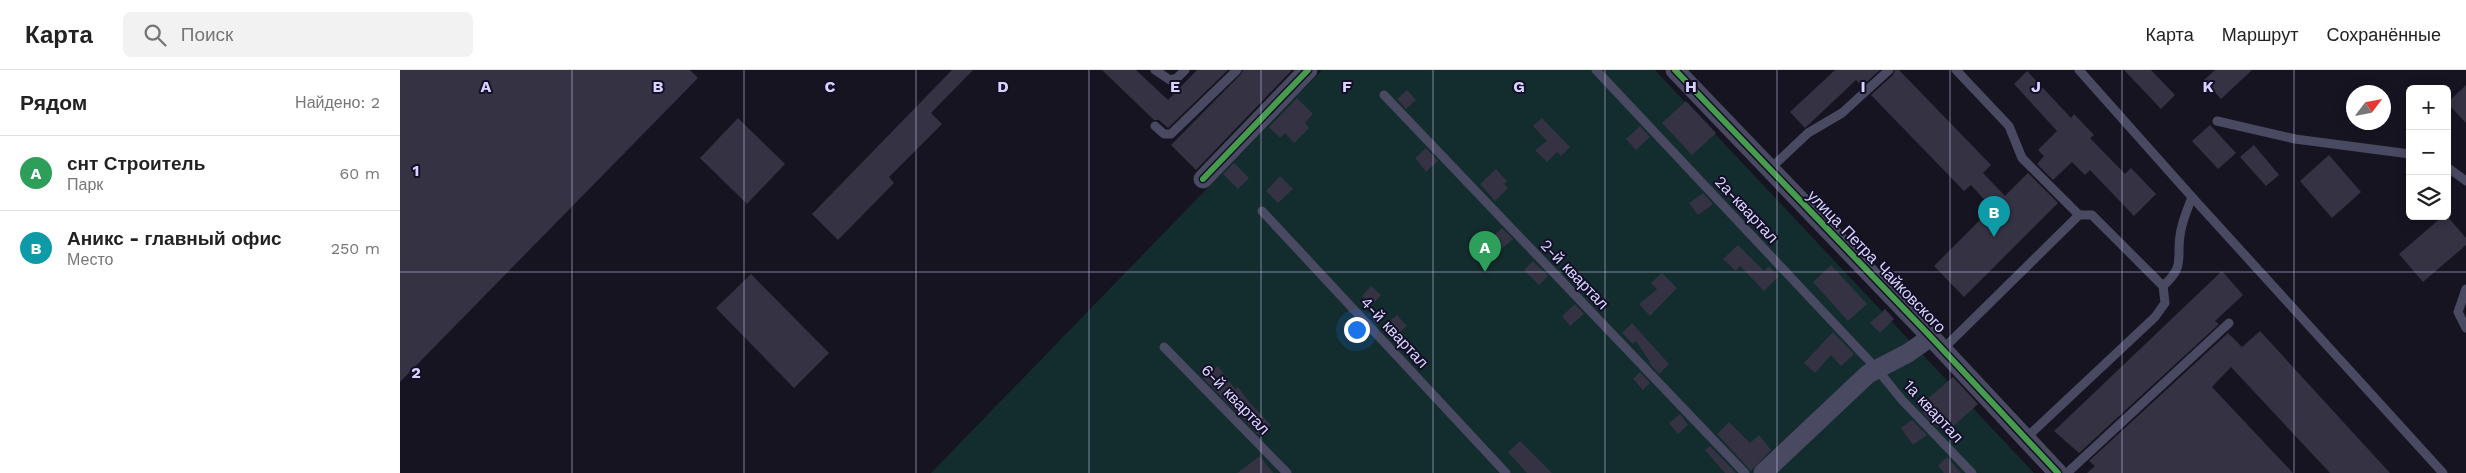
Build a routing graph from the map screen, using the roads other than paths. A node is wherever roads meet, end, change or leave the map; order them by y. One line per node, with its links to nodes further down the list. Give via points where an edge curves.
1 (1155, 70): 2 (lane, via 1170,80)
2 (1185, 70)
3 (1236, 70): 12 (lane, via 1171,134 1164,134)
4 (1308, 70): 16 (street)
5 (1596, 70): 27 (lane, 2а-квартал)
6 (1675, 70): 14 (street, улица Петра Чайковского)
7 (1888, 70): 14 (lane, via 1842,114 1808,133)
8 (1956, 70): 20 (lane, via 2008,126 2022,158)
9 (2078, 70): 18 (lane)
10 (1384, 95): 31 (lane, 2-й квартал)
11 (2217, 121): 13 (lane, via 2296,139)
12 (1155, 126)
13 (2406, 153)
14 (1770, 169): 25 (street, улица Петра Чайковского)
15 (2451, 170): 17 (lane)
16 (1203, 179)
17 (2466, 181)
18 (2192, 197): 21 (lane, via 2180,231 2179,267); 36 (lane)
19 (1262, 212): 30 (lane, 4-й квартал)
20 (2079, 215): 21 (lane, via 2092,215); 25 (lane)
21 (2163, 286): 28 (lane, via 2165,303 2142,331)
22 (2466, 289): 24 (lane, via 2458,312)
23 (2229, 323): 35 (lane)
24 (2466, 328)
25 (1937, 343): 27 (street); 28 (street, улица Петра Чайковского)
26 (1164, 347): 29 (lane, 6-й квартал)
27 (1876, 368): 32 (street); 33 (lane, 1а квартал)
28 (2026, 438): 34 (street, улица Петра Чайковского)
29 (1287, 473)
30 (1506, 473)
31 (1745, 473)
32 (1763, 473)
33 (1972, 473)
34 (2058, 473)
35 (2067, 473)
36 (2443, 473)

